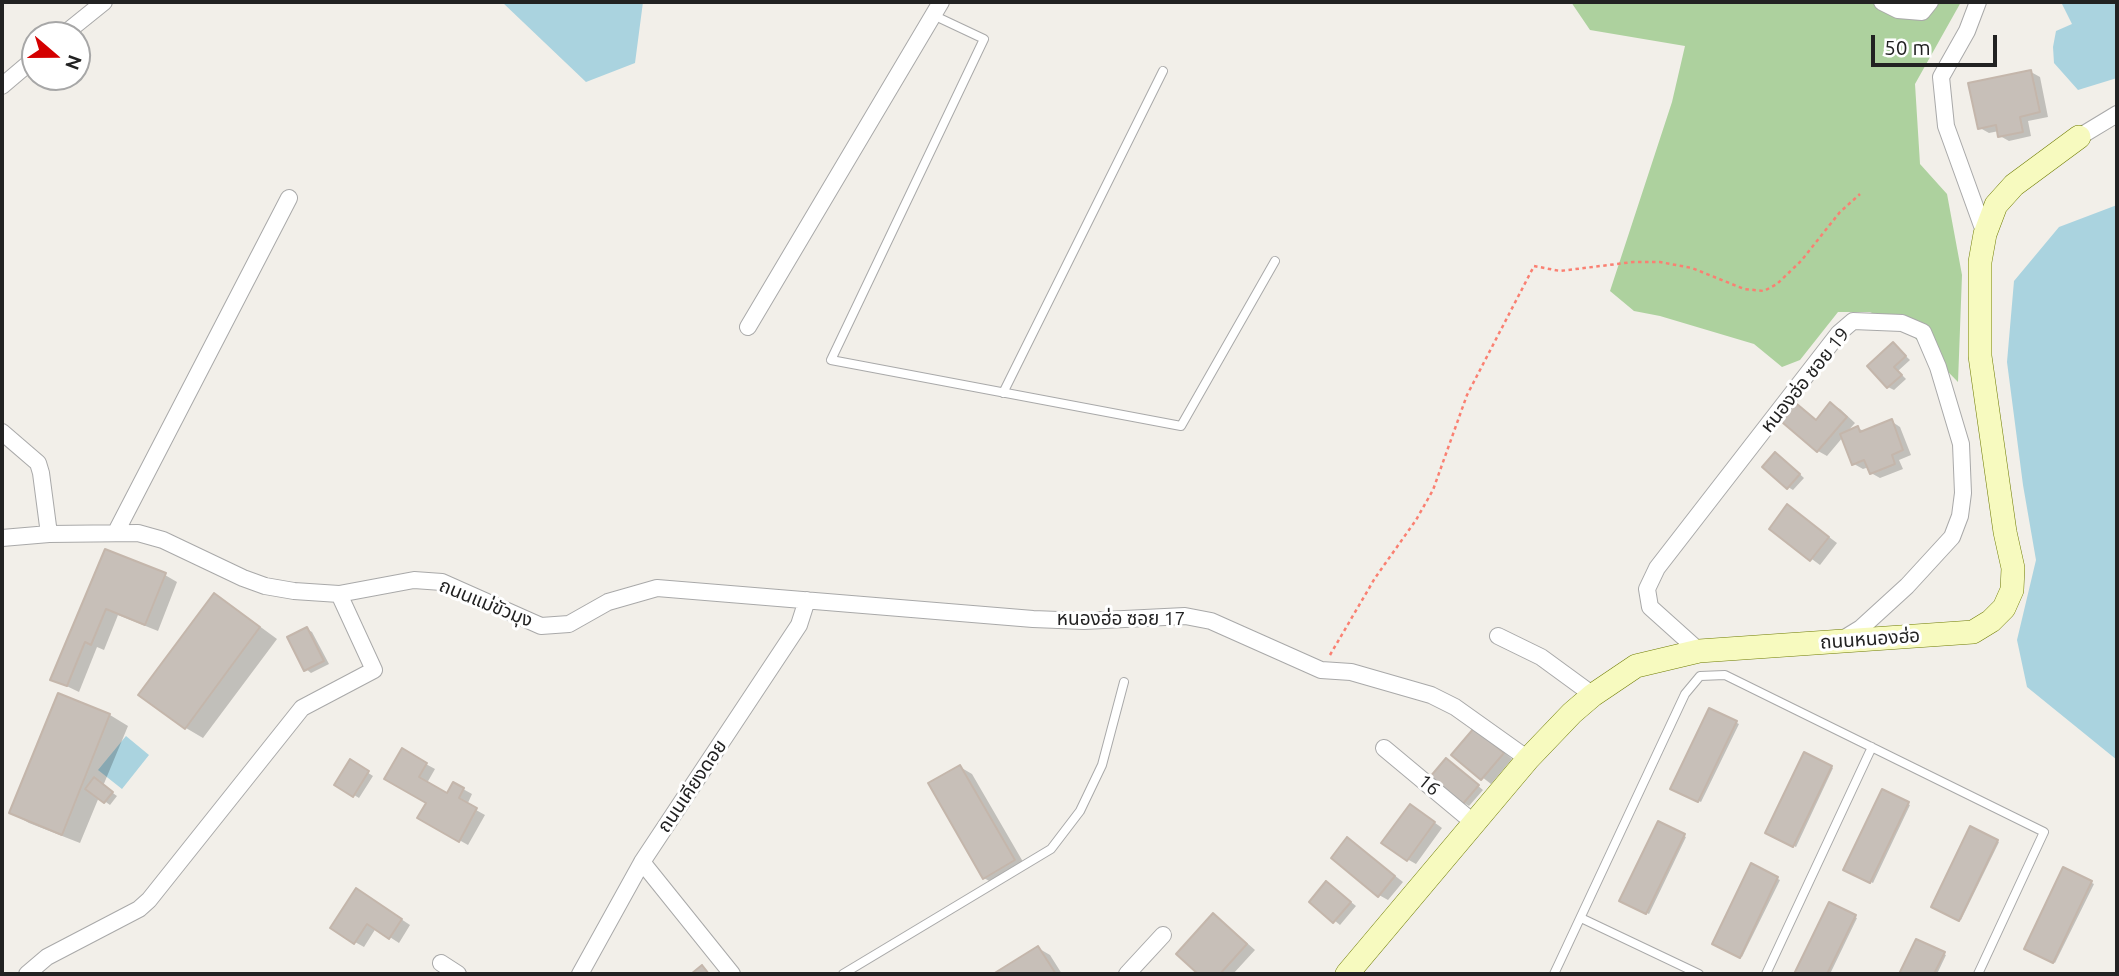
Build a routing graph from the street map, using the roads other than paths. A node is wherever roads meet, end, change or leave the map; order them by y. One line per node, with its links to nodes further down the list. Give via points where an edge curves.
1 (104, 2): 6 (street)
2 (1882, 2): 3 (street, via 1898,10 1922,12)
3 (1930, 2)
4 (1978, 2): 13 (street, via 1941,77 1946,126)
5 (937, 8): 15 (street); 16 (lane, via 984,39 831,360)
6 (80, 21)
7 (21, 70): 9 (street)
8 (1163, 71): 16 (lane)
9 (2, 86)
10 (2117, 114): 11 (street)
11 (2079, 137): 13 (street, ถนนหนองฮ่อ, via 2014,185 1996,205)
12 (289, 198): 18 (street)
13 (1984, 234): 24 (street, ถนนหนองฮ่อ, via 1980,356 2013,568 2012,590 2004,608 1973,632)
14 (1275, 261): 16 (lane, via 1181,426)
15 (748, 327)
16 (1003, 393)
17 (2, 432): 19 (street, via 38,463)
18 (116, 532): 19 (street, ถนนแม่ขัวมุง); 21 (street, ถนนแม่ขัวมุง, via 163,540 265,586)
19 (49, 534): 20 (street, ถนนแม่ขัวมุง)
20 (2, 538)
21 (339, 594): 22 (street, ถนนแม่ขัวมุง, via 414,580 442,582 541,626 569,624 608,602 657,588); 36 (street, via 374,670 302,708 139,909 47,957)
22 (807, 600): 30 (street, หนองฮ่อ ซอย 17, via 1084,621 1185,617 1211,621 1321,670 1351,672 1431,695); 32 (street, ถนนเคียงดอย, via 799,625)
23 (1498, 636): 27 (street, via 1541,657)
24 (1840, 641): 25 (street, ถนนหนองฮ่อ); 25 (street, หนองฮ่อ ซอย 19, via 1907,586 1952,537 1960,516 1961,444 1946,393 1923,332 1902,323 1853,321 1839,333 1657,568 1647,589 1650,607)
25 (1699, 651): 27 (street, ถนนหนองฮ่อ, via 1636,666)
26 (1124, 682): 40 (lane, via 1102,765 1080,811 1051,849)
27 (1593, 695): 30 (street, ถนนหนองฮ่อ)
28 (1872, 747): 33 (lane, via 1725,675 1700,676 1685,694); 45 (lane); 46 (lane, via 2044,832)
29 (1384, 748): 31 (street, 16)
30 (1528, 759): 31 (street, ถนนหนองฮ่อ)
31 (1474, 823): 42 (street, ถนนหนองฮ่อ)
32 (642, 862): 38 (street, ถนนเคียงดอย); 39 (street)
33 (1581, 918): 43 (lane); 44 (lane)
34 (1163, 935): 41 (street)
35 (441, 962): 37 (street)
36 (27, 974)
37 (458, 974)
38 (580, 974)
39 (732, 974)
40 (844, 974)
41 (1127, 974)
42 (1347, 974)
43 (1554, 974)
44 (1699, 974)
45 (1766, 974)
46 (1978, 974)

